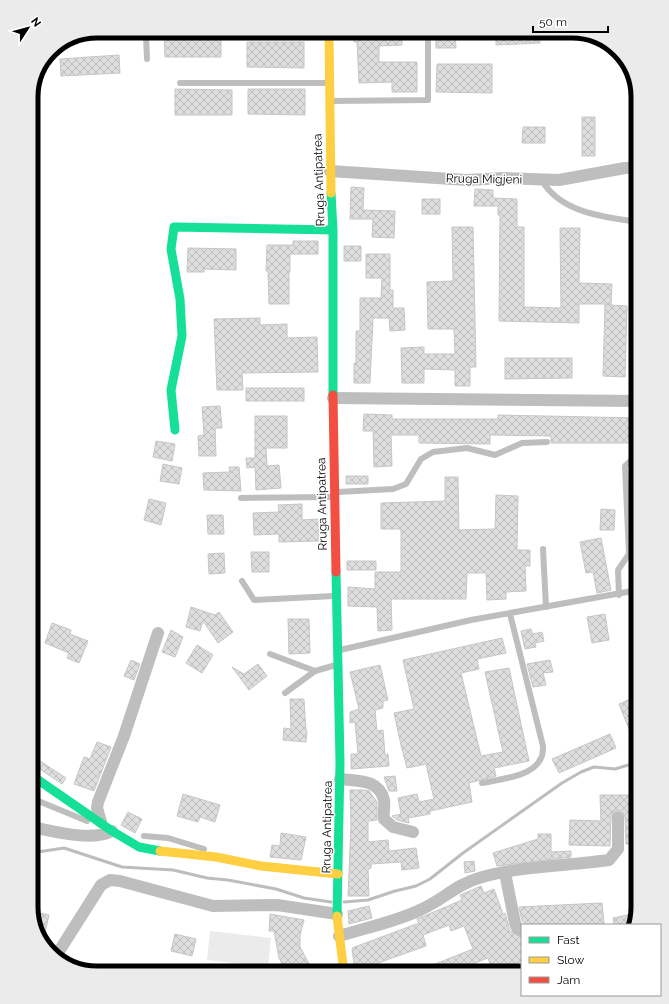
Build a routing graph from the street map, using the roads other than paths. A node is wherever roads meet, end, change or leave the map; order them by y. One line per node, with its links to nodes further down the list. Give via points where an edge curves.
1 (146, 38): 4 (lane)
2 (329, 38): 6 (main road, Rruga Antipatrea)
3 (428, 38): 7 (lane, via 428,100)
4 (147, 59)
5 (180, 83): 6 (lane)
6 (329, 83): 7 (main road, Rruga Antipatrea)
7 (329, 101): 9 (main road, Rruga Antipatrea)
8 (631, 168): 10 (street, Rruga Migjeni, via 566,180)
9 (330, 171): 10 (street, Rruga Migjeni, via 467,180); 12 (main road, Rruga Antipatrea)
10 (541, 179): 11 (lane, via 551,194 577,208 601,217)
11 (631, 221)
12 (333, 230): 13 (main road, Rruga Antipatrea); 15 (main road, via 174,227 170,236 170,246 178,289 182,336 180,361 172,384 171,406)
13 (333, 398): 14 (street); 18 (main road, Rruga Antipatrea)
14 (631, 401)
15 (175, 430)
16 (546, 442): 18 (lane, via 522,443 495,454 467,448 433,452 421,459 410,479 399,488)
17 (631, 460): 23 (lane, via 626,466 629,554 618,570)
18 (334, 494): 19 (lane); 24 (main road, Rruga Antipatrea)
19 (241, 498)
20 (543, 549): 25 (lane)
21 (242, 581): 24 (lane, via 254,600)
22 (631, 591): 23 (lane)
23 (619, 594): 25 (lane)
24 (336, 596): 28 (main road, Rruga Antipatrea)
25 (546, 607): 26 (lane)
26 (510, 614): 28 (lane, via 472,620); 35 (lane, via 543,746 542,758 536,767 526,772)
27 (158, 633): 38 (street, via 124,736 98,802)
28 (337, 651): 30 (main road, Rruga Antipatrea)
29 (270, 654): 31 (lane)
30 (337, 664): 31 (lane); 33 (main road, Rruga Antipatrea)
31 (315, 671): 32 (lane)
32 (285, 692)
33 (340, 779): 41 (street, via 374,784 384,800 384,819 393,827); 45 (main road, Rruga Antipatrea)
34 (38, 780): 38 (main road)
35 (482, 783)
36 (38, 801): 38 (lane, via 85,820)
37 (618, 816): 44 (street, via 618,849 609,860)
38 (101, 822): 40 (main road)
39 (38, 828): 40 (street, via 88,835 101,835)
40 (112, 831): 43 (main road, via 145,849)
41 (413, 832)
42 (144, 836): 43 (lane, via 168,838 212,851)
43 (216, 857): 45 (main road, via 260,866)
44 (505, 873): 47 (street, via 517,928); 48 (street, via 478,878 459,886 420,910)
45 (338, 874): 46 (main road, Rruga Antipatrea)
46 (338, 910): 48 (main road, Rruga Antipatrea); 49 (street, via 277,905 213,906 110,880 101,885)
47 (521, 930)
48 (339, 936): 50 (main road, Rruga Antipatrea)
49 (59, 952)
50 (343, 966)

